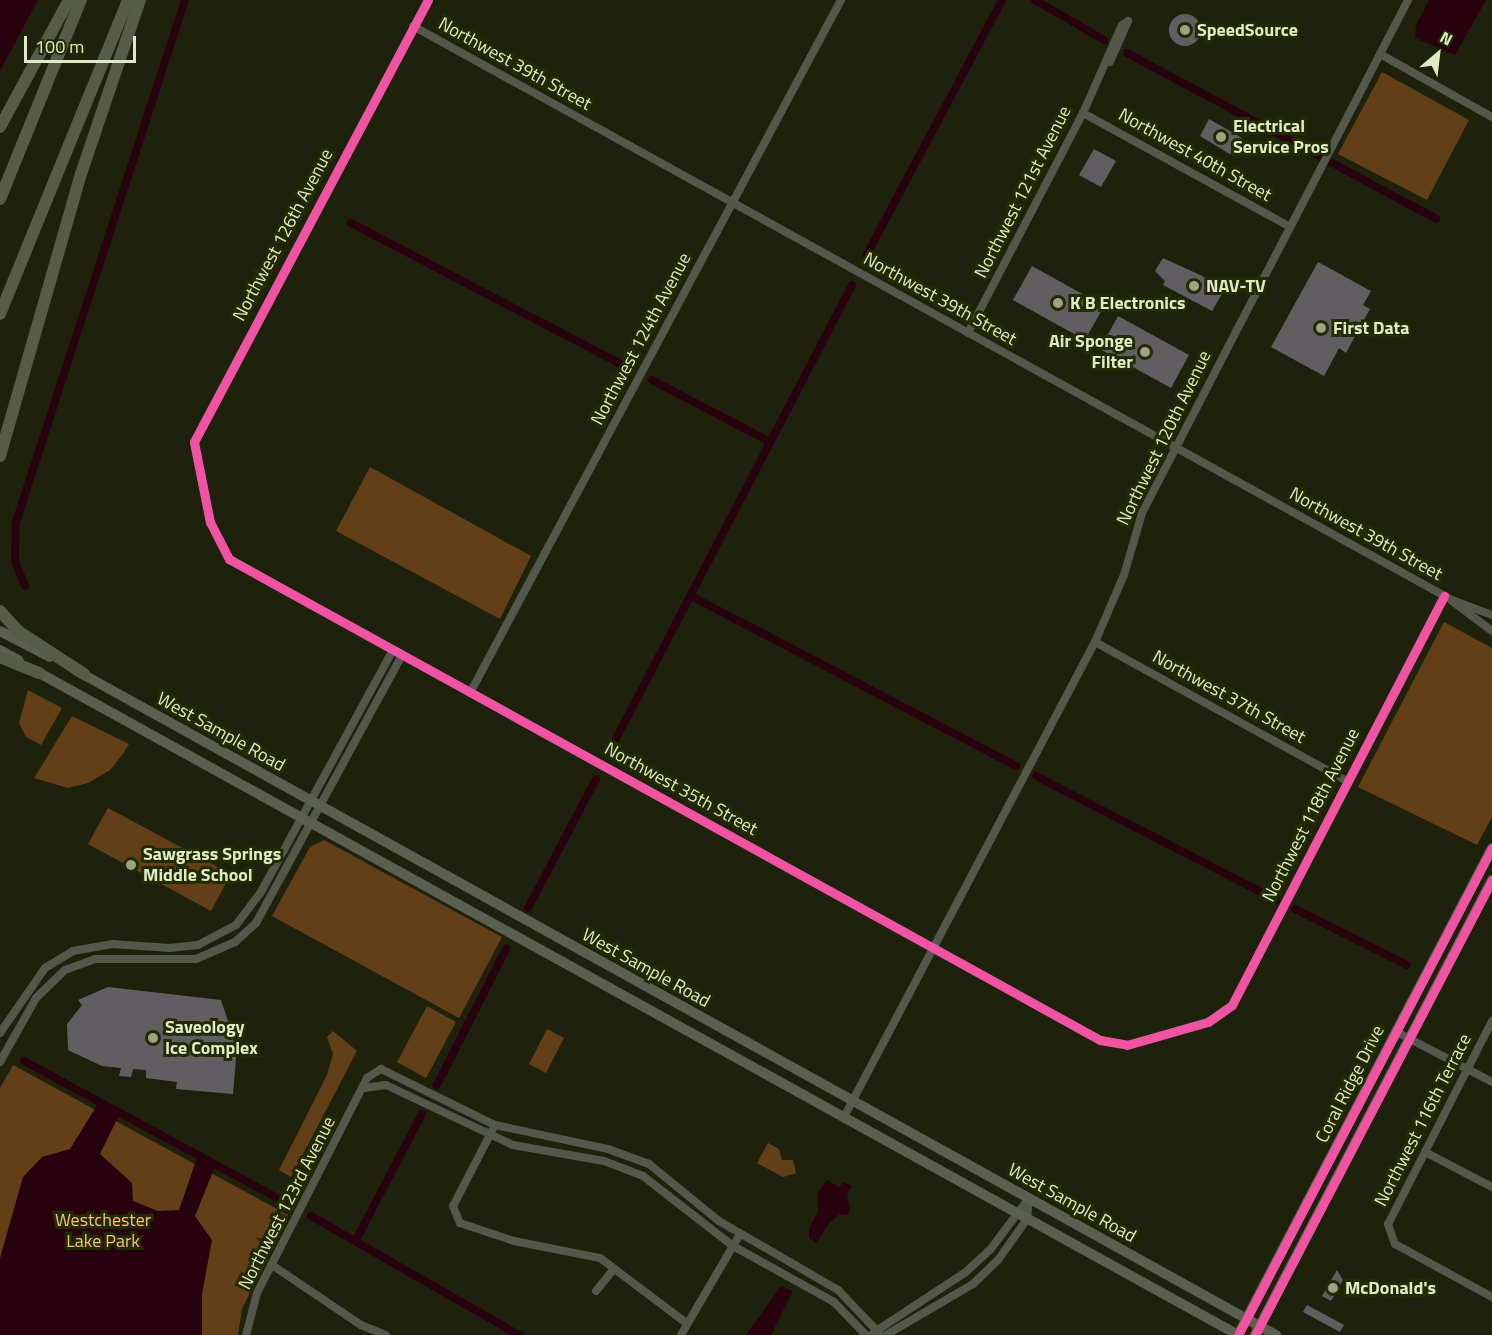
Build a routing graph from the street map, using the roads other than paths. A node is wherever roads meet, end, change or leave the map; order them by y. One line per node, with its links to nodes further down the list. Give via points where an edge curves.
1 (69, 0): 13 (highway)
2 (81, 0): 14 (highway)
3 (128, 0): 17 (highway)
4 (140, 0): 20 (highway, via 87,155)
5 (428, 0): 8 (street, Northwest 126th Avenue)
6 (841, 0): 15 (street, Northwest 124th Avenue)
7 (1408, 0): 9 (street, Northwest 120th Avenue)
8 (413, 26): 15 (street, Northwest 39th Street); 21 (street, Northwest 126th Avenue, via 200,427 194,457)
9 (1380, 54): 12 (street); 16 (street, Northwest 120th Avenue)
10 (1105, 66): 10 (street, Northwest 121st Avenue, via 1126,35 1128,21 1122,25); 11 (street, Northwest 121st Avenue)
11 (1083, 113): 16 (street, Northwest 40th Street); 18 (street, Northwest 121st Avenue)
12 (1492, 117)
13 (0, 127)
14 (0, 200)
15 (732, 202): 18 (street, Northwest 39th Street); 34 (street, Northwest 124th Avenue)
16 (1290, 227): 19 (street, Northwest 120th Avenue)
17 (0, 314)
18 (968, 333): 19 (street, Northwest 39th Street)
19 (1175, 447): 22 (street, Northwest 39th Street); 27 (street, Northwest 120th Avenue, via 1142,513 1124,575)
20 (0, 456)
21 (201, 492): 29 (street, Northwest 35th Street, via 217,542 229,559)
22 (1448, 598): 24 (street, Northwest 39th Street); 26 (street, Northwest 39th Street); 35 (street, Northwest 118th Avenue)
23 (0, 611): 33 (highway, via 18,631)
24 (1492, 615)
25 (0, 630): 33 (main road, West Sample Road)
26 (1492, 631)
27 (1095, 642): 35 (street, Northwest 37th Street); 42 (street, Northwest 120th Avenue)
28 (0, 650): 32 (main road, West Sample Road)
29 (393, 650): 30 (street, Northwest 35th Street); 36 (street)
30 (402, 655): 34 (street, Northwest 35th Street); 36 (street)
31 (0, 657): 32 (highway)
32 (39, 673): 37 (main road, West Sample Road)
33 (84, 674): 36 (main road, West Sample Road)
34 (470, 693): 42 (street, Northwest 35th Street)
35 (1347, 781): 46 (street, Northwest 118th Avenue, via 1232,1005 1223,1014)
36 (316, 804): 37 (street); 54 (main road, West Sample Road)
37 (307, 820): 43 (street, via 236,925 198,945 92,946); 44 (street, via 264,911 235,942 196,959 177,962 95,959); 55 (main road, West Sample Road)
38 (1492, 848): 39 (main road, Coral Ridge Drive)
39 (1485, 862): 41 (main road); 47 (main road, Coral Ridge Drive)
40 (1492, 879): 41 (main road, Coral Ridge Drive)
41 (1486, 892): 49 (main road, Coral Ridge Drive)
42 (935, 950): 46 (street, Northwest 35th Street, via 1113,1045 1134,1044); 54 (street, Northwest 120th Avenue)
43 (45, 968): 44 (street); 48 (street)
44 (55, 977): 50 (street, via 28,1010)
45 (1492, 1021): 51 (street, Northwest 116th Terrace)
46 (1188, 1028)
47 (1395, 1031): 49 (street); 71 (main road, Coral Ridge Drive)
48 (0, 1033)
49 (1409, 1039): 51 (street); 74 (main road, Coral Ridge Drive)
50 (0, 1062)
51 (1467, 1069): 52 (street); 58 (street, Northwest 116th Terrace)
52 (1492, 1082)
53 (364, 1088): 56 (street, via 374,1071 388,1070); 57 (street, via 386,1084); 67 (street, Northwest 123rd Avenue)
54 (853, 1101): 55 (street, Northwest 120th Avenue); 62 (main road, West Sample Road)
55 (844, 1118): 63 (main road, West Sample Road)
56 (495, 1125): 57 (street); 59 (street, via 608,1149)
57 (489, 1136): 60 (street, via 534,1150 604,1161); 68 (street, via 453,1206 460,1223 514,1241 586,1253)
58 (1425, 1152): 61 (street); 70 (street, Northwest 116th Terrace, via 1388,1224 1388,1235 1395,1244)
59 (649, 1164): 60 (street); 65 (street)
60 (643, 1176): 66 (street)
61 (1492, 1187)
62 (1029, 1198): 63 (street); 64 (street); 71 (main road, West Sample Road)
63 (1015, 1212): 64 (main road, West Sample Road); 75 (street, via 990,1250 966,1272)
64 (1027, 1219): 81 (street, via 998,1260 973,1284); 82 (main road, West Sample Road)
65 (740, 1234): 66 (street); 75 (street, via 838,1290)
66 (733, 1246): 72 (street); 80 (street, via 834,1302)
67 (272, 1265): 73 (street); 76 (street, Northwest 123rd Avenue, via 257,1293)
68 (613, 1270): 69 (street); 72 (street)
69 (596, 1291)
70 (1492, 1297)
71 (1247, 1318): 74 (main road, West Sample Road); 82 (main road, Coral Ridge Drive)
72 (685, 1322): 79 (street)
73 (361, 1325): 77 (street); 78 (street)
74 (1257, 1330): 83 (main road, West Sample Road)
75 (876, 1333)
76 (246, 1335)
77 (356, 1335)
78 (386, 1335)
79 (681, 1335)
80 (866, 1335)
81 (886, 1335)
82 (1238, 1335)
83 (1276, 1335)

